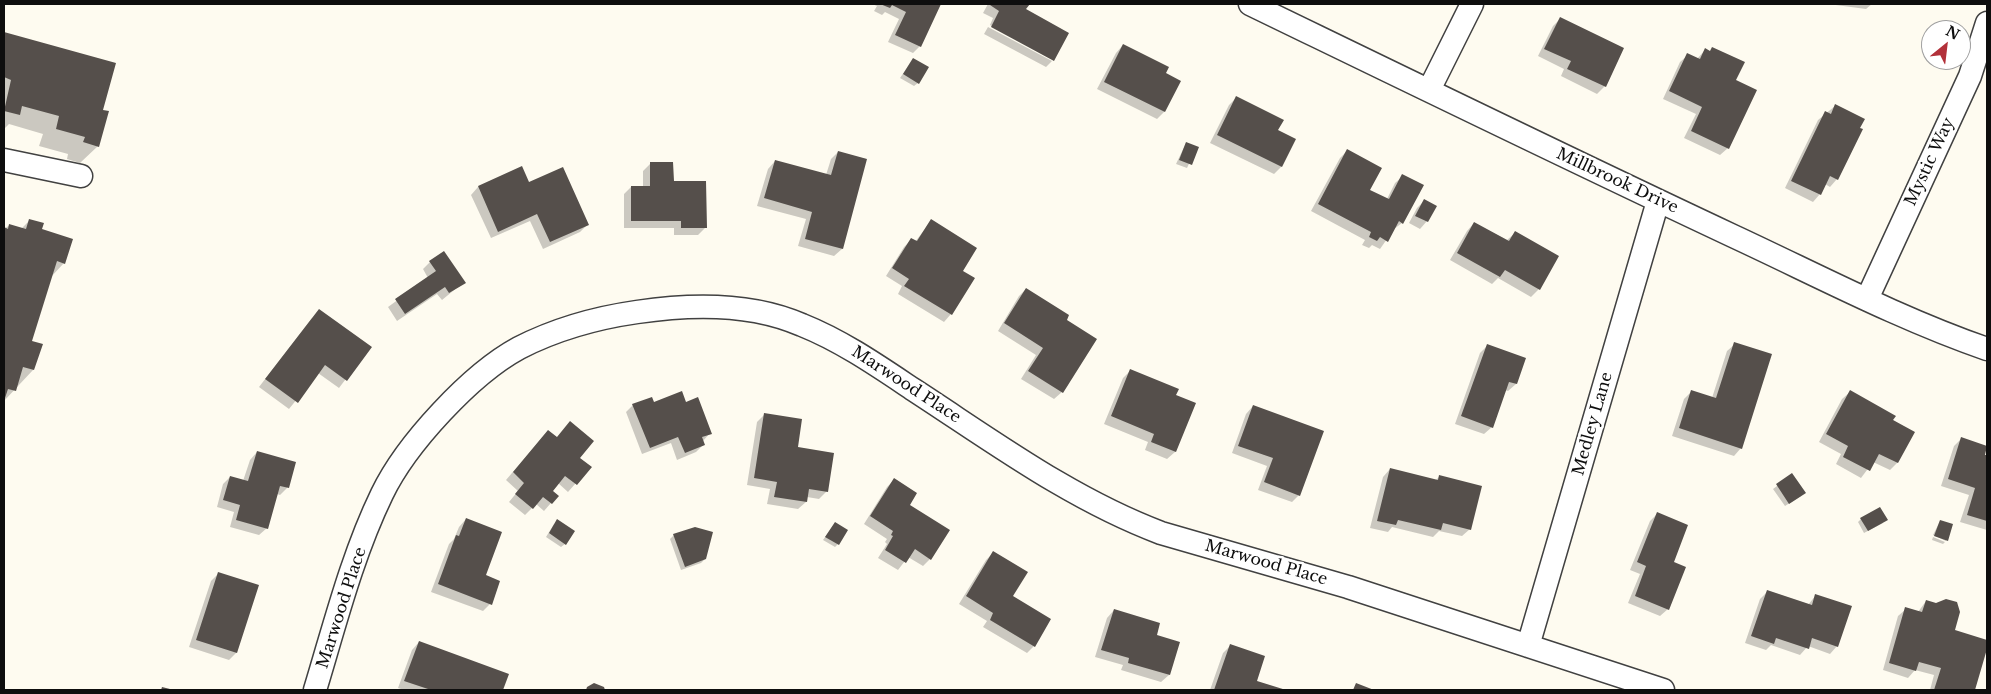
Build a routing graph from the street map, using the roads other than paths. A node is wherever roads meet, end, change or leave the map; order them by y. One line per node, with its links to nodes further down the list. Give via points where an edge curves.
1 (1250, 4): 4 (street, Millbrook Drive)
2 (1472, 4): 4 (street)
3 (1987, 23): 8 (street, Mystic Way, via 1970,76)
4 (1429, 90): 7 (street, Millbrook Drive)
5 (4, 160): 6 (street)
6 (81, 176)
7 (1658, 201): 8 (street, Millbrook Drive); 10 (street, Medley Lane)
8 (1867, 299): 9 (street, Millbrook Drive)
9 (1987, 349)
10 (1528, 646): 11 (street, Marwood Place, via 1348,587 1136,524 1066,489 836,341 770,312 694,307 600,317 554,332 517,350 487,371 432,421 383,492 348,577); 12 (street, Marwood Place)
11 (315, 690)
12 (1663, 690)

